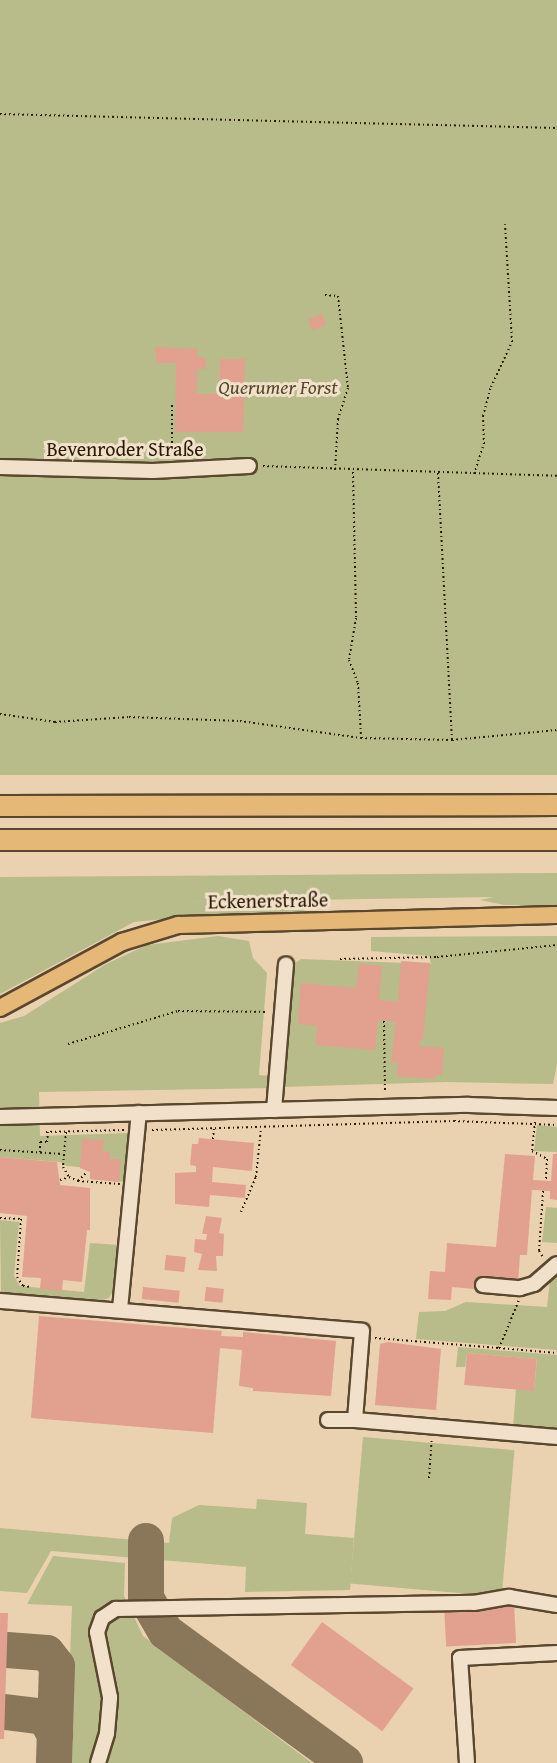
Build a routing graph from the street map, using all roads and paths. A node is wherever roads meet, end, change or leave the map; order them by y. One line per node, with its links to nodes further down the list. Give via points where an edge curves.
1 (0, 114): 2 (path)
2 (557, 128)
3 (505, 224): 12 (path, via 512,342 491,387 483,416 484,444)
4 (325, 295): 9 (path, via 338,296 348,388 338,420)
5 (172, 405): 8 (path, via 172,443 155,455)
6 (249, 466): 8 (lane, Bevenroder Straße); 9 (path)
7 (0, 467): 8 (lane, Bevenroder Straße)
8 (153, 471)
9 (335, 471): 10 (path)
10 (353, 472): 11 (path); 16 (path, via 356,618 349,660 358,683)
11 (438, 473): 12 (path); 17 (path)
12 (474, 474): 13 (path)
13 (557, 476)
14 (0, 714): 16 (path, via 55,722 129,717 240,721)
15 (557, 730): 17 (path)
16 (361, 738): 17 (path)
17 (452, 740)
18 (552, 805): 19 (highway)
19 (0, 806)
20 (0, 840): 21 (highway)
21 (557, 840)
22 (557, 915): 26 (main road, Eckenerstraße, via 178,925 122,942)
23 (557, 945): 24 (path, via 437,957)
24 (340, 959)
25 (286, 964): 27 (lane)
26 (0, 1008)
27 (282, 1013): 29 (path, via 178,1011); 33 (lane)
28 (384, 1021): 30 (path)
29 (68, 1044)
30 (385, 1106): 31 (lane); 33 (lane); 36 (path)
31 (536, 1106): 32 (lane); 37 (path)
32 (557, 1108)
33 (268, 1111): 34 (lane); 39 (path)
34 (139, 1113): 35 (lane); 41 (lane)
35 (0, 1117)
36 (386, 1122): 37 (path); 39 (path)
37 (535, 1123): 38 (path); 51 (path, via 532,1151 547,1158)
38 (557, 1125)
39 (261, 1127): 40 (path); 54 (path, via 256,1177)
40 (214, 1128): 41 (path); 43 (path)
41 (137, 1130): 42 (path); 52 (lane)
42 (66, 1132): 45 (path, via 47,1132 48,1142 40,1142); 46 (path)
43 (213, 1139)
44 (0, 1150): 45 (path)
45 (40, 1153): 46 (path)
46 (64, 1154): 48 (path, via 63,1167)
47 (87, 1172): 50 (path)
48 (69, 1177): 49 (path); 50 (path)
49 (60, 1180)
50 (78, 1181): 52 (path)
51 (546, 1181)
52 (132, 1185): 61 (lane)
53 (543, 1191): 56 (path, via 539,1251)
54 (241, 1212)
55 (0, 1218): 58 (path, via 21,1219 16,1277 22,1286)
56 (554, 1265): 59 (lane, via 534,1284)
57 (483, 1285): 59 (lane)
58 (32, 1287)
59 (520, 1288): 63 (path, via 519,1305)
60 (0, 1301): 61 (lane)
61 (120, 1309): 62 (lane, via 362,1331)
62 (361, 1336): 63 (path); 66 (lane)
63 (499, 1348): 64 (path)
64 (557, 1353)
65 (328, 1420): 66 (lane)
66 (354, 1420): 67 (lane)
67 (433, 1427): 68 (lane); 69 (path)
68 (557, 1437)
69 (429, 1478)
70 (557, 1605): 72 (lane, via 509,1597 474,1603 116,1610 102,1618 97,1632 110,1697 107,1733)
71 (557, 1653): 73 (lane, via 460,1658)
72 (98, 1763)
73 (467, 1763)

